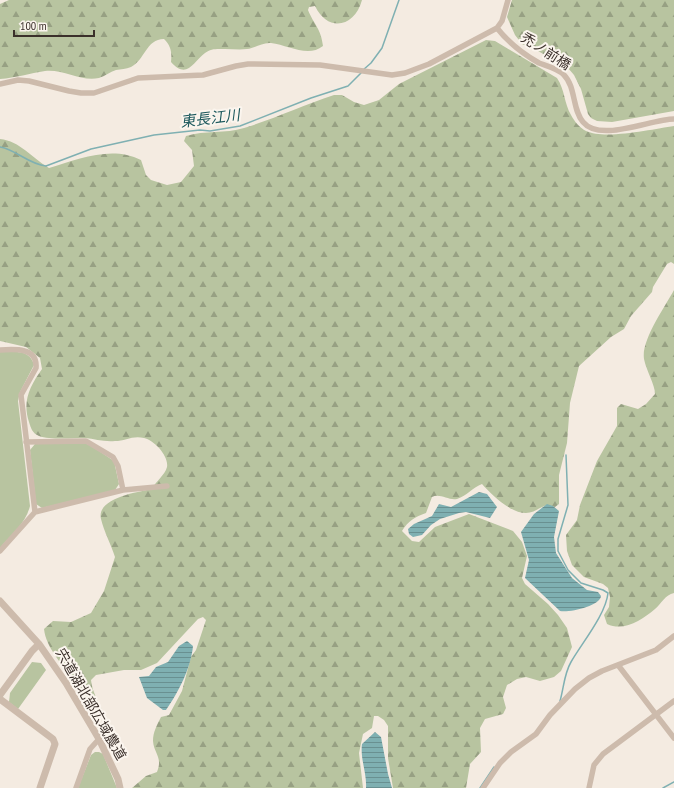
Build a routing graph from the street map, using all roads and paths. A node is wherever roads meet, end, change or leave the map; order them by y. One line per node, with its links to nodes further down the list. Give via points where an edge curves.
1 (508, 0): 2 (street, via 502,22)
2 (497, 28): 3 (street, via 429,64 405,73 392,74 320,65 248,64 202,75 138,78 94,93 75,92 29,81 18,80); 4 (street, 禿ノ前橋, via 511,44 533,60 563,73 570,85 578,114 583,123 591,128 624,129)
3 (0, 84)
4 (674, 119)
5 (0, 350): 6 (street, via 20,349 35,358 37,364 21,395)
6 (26, 442): 8 (street, via 86,441 113,457 118,466); 9 (street)
7 (167, 486): 8 (street)
8 (123, 490): 9 (street)
9 (34, 512): 10 (street)
10 (0, 552)
11 (0, 601): 13 (street, 宍道湖北部広域農道)
12 (674, 636): 14 (street, via 656,650)
13 (39, 644): 15 (street); 20 (street, 宍道湖北部広域農道, via 66,683)
14 (618, 665): 18 (street); 24 (street, via 589,678 575,689 536,734 500,763)
15 (0, 695)
16 (0, 700): 21 (street, via 53,739 55,744)
17 (674, 701): 18 (street)
18 (656, 714): 19 (street); 25 (street, via 603,754 594,765)
19 (674, 738)
20 (99, 739): 22 (street, via 90,749); 23 (street, 宍道湖北部広域農道)
21 (40, 788)
22 (76, 788)
23 (120, 788)
24 (483, 788)
25 (589, 788)

